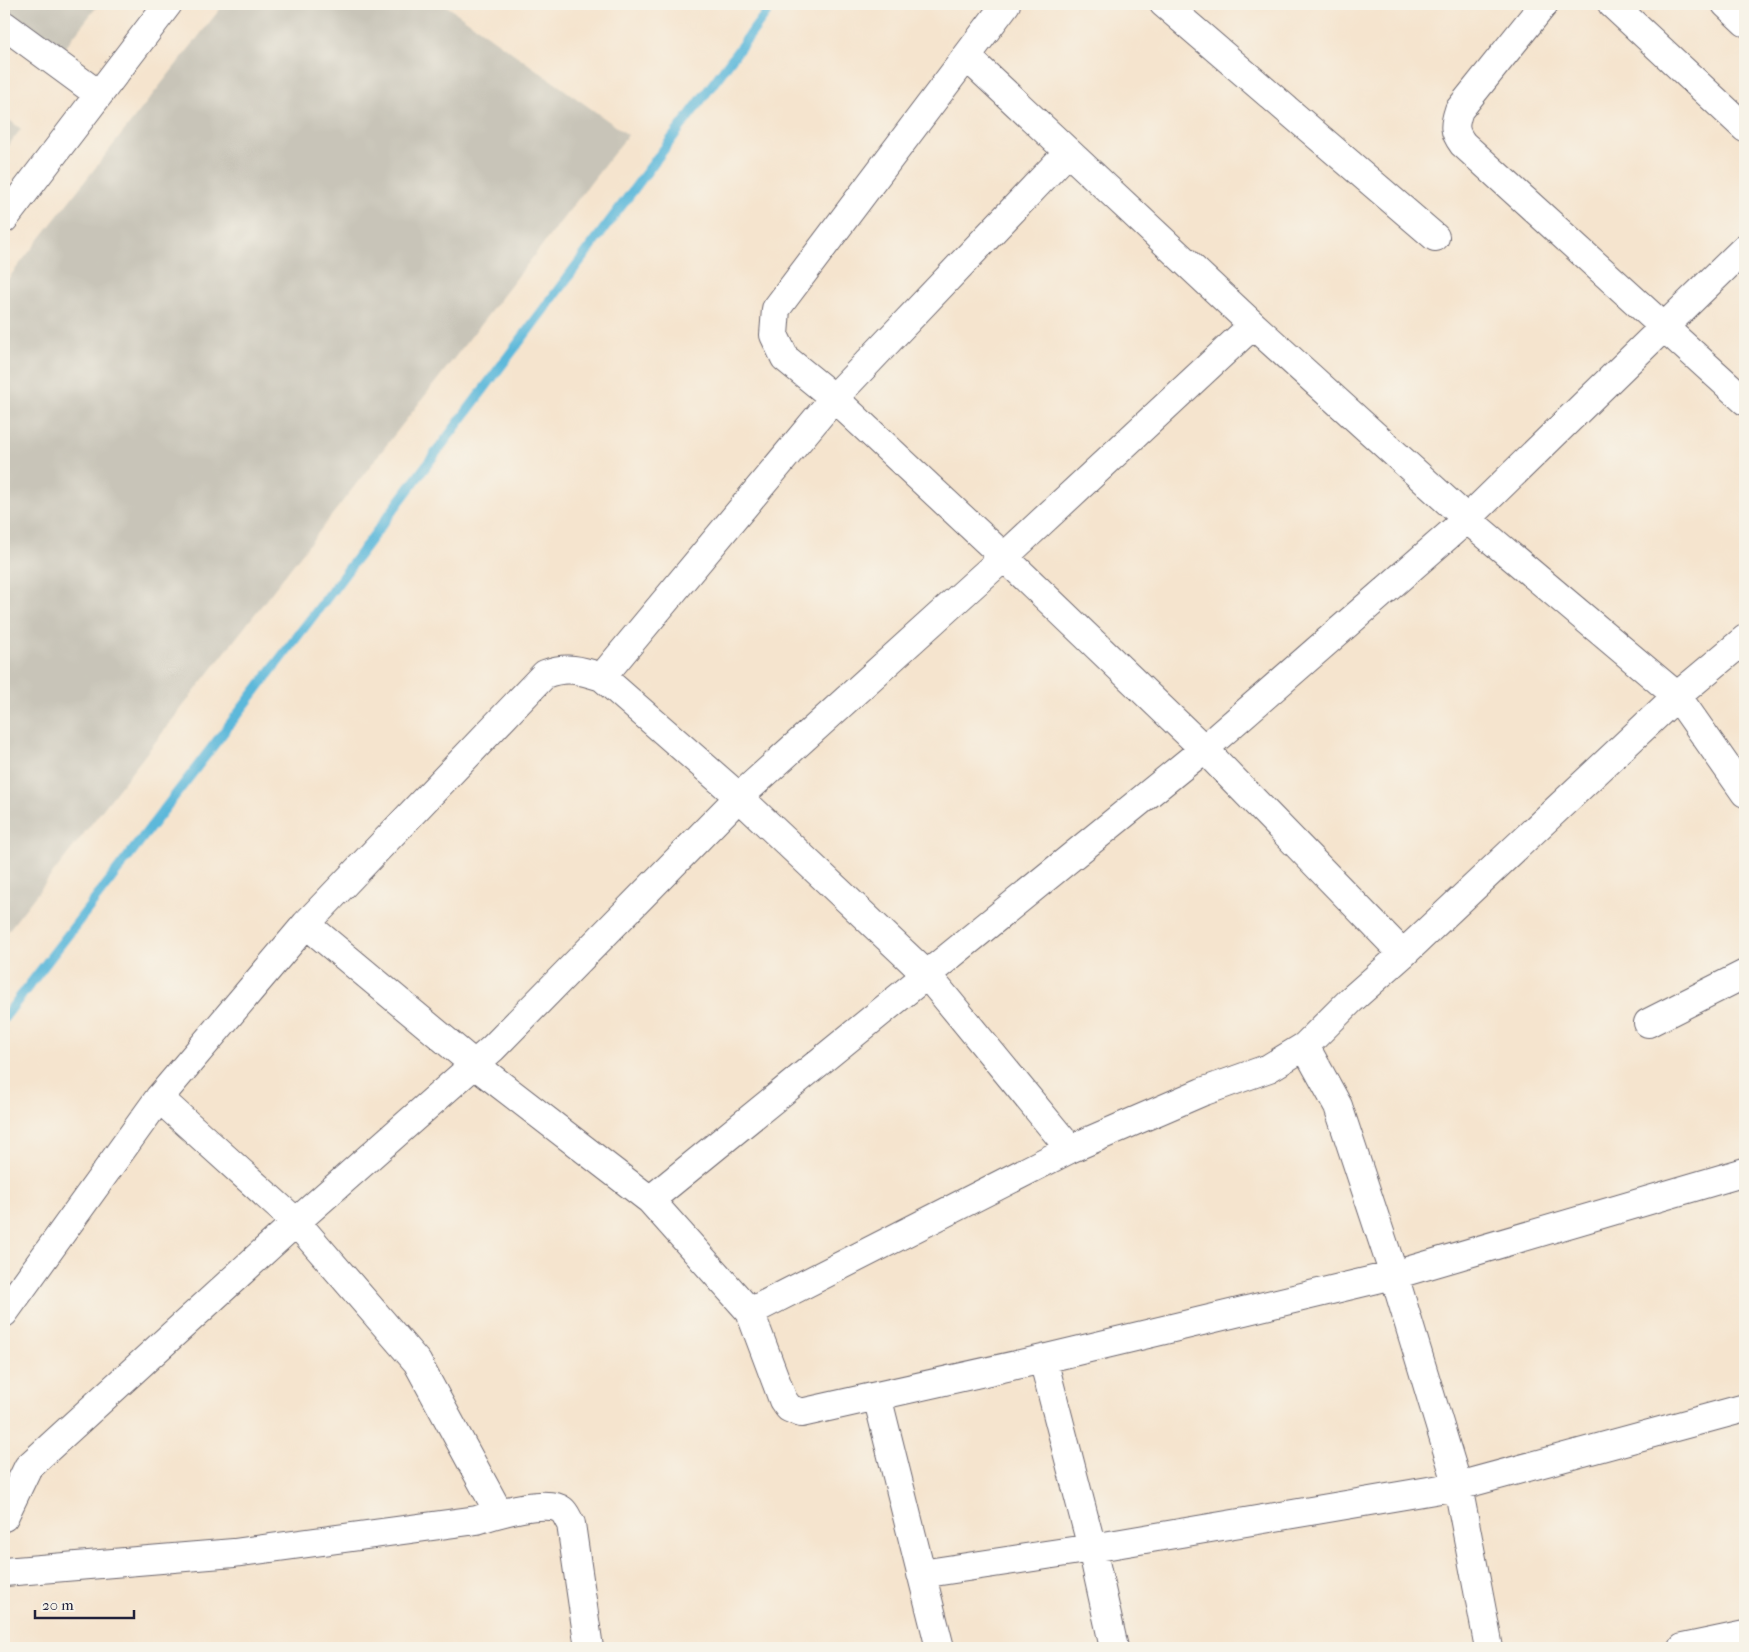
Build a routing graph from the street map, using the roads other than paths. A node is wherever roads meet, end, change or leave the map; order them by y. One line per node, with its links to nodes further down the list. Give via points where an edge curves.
1 (168, 4): 10 (street)
2 (1006, 4): 9 (street)
3 (1164, 4): 14 (street)
4 (1544, 4): 17 (street, via 1459,110 1455,134)
5 (1612, 4): 11 (street)
6 (1726, 4): 7 (street)
7 (1745, 22)
8 (4, 25): 10 (street)
9 (967, 57): 12 (street); 18 (street, via 776,309 774,335 785,358)
10 (98, 94): 13 (street)
11 (1745, 128)
12 (1068, 152): 16 (street); 18 (street)
13 (4, 220)
14 (1435, 237)
15 (1745, 248): 17 (street)
16 (1252, 325): 20 (street); 21 (street)
17 (1664, 328): 19 (street); 20 (street)
18 (834, 398): 21 (street); 23 (street)
19 (1745, 401)
20 (1467, 519): 24 (street); 25 (street)
21 (1004, 557): 25 (street); 27 (street)
22 (1745, 639): 24 (street)
23 (602, 678): 27 (street); 28 (street, via 576,669 560,669 545,674)
24 (1677, 696): 26 (street); 29 (street)
25 (1204, 749): 29 (street); 31 (street)
26 (1745, 793)
27 (739, 796): 31 (street); 34 (street)
28 (306, 924): 34 (street); 35 (street)
29 (1403, 954): 33 (street)
30 (1745, 974): 32 (street)
31 (927, 975): 36 (street); 38 (street)
32 (1648, 1024)
33 (1304, 1046): 36 (street, via 1270,1068 1202,1092); 40 (street, via 1338,1106)
34 (475, 1065): 38 (street); 39 (street)
35 (159, 1098): 39 (street); 42 (street)
36 (1070, 1148): 41 (street)
37 (1745, 1172): 40 (street)
38 (650, 1200): 41 (street)
39 (296, 1222): 47 (street, via 418,1362); 48 (street, via 28,1467)
40 (1394, 1275): 43 (street); 46 (street)
41 (750, 1312): 44 (street, via 783,1400 789,1408 800,1413)
42 (4, 1313)
43 (1043, 1359): 44 (street); 49 (street)
44 (877, 1396): 51 (street)
45 (1745, 1408): 46 (street)
46 (1458, 1486): 49 (street); 56 (street)
47 (499, 1513): 50 (street, via 477,1520 234,1552); 53 (street, via 549,1505 562,1510 567,1517 571,1524)
48 (4, 1518)
49 (1092, 1548): 51 (street); 55 (street)
50 (4, 1572)
51 (922, 1574): 54 (street)
52 (1745, 1635): 57 (street)
53 (589, 1648)
54 (940, 1648)
55 (1114, 1648)
56 (1489, 1648)
57 (1684, 1648)

